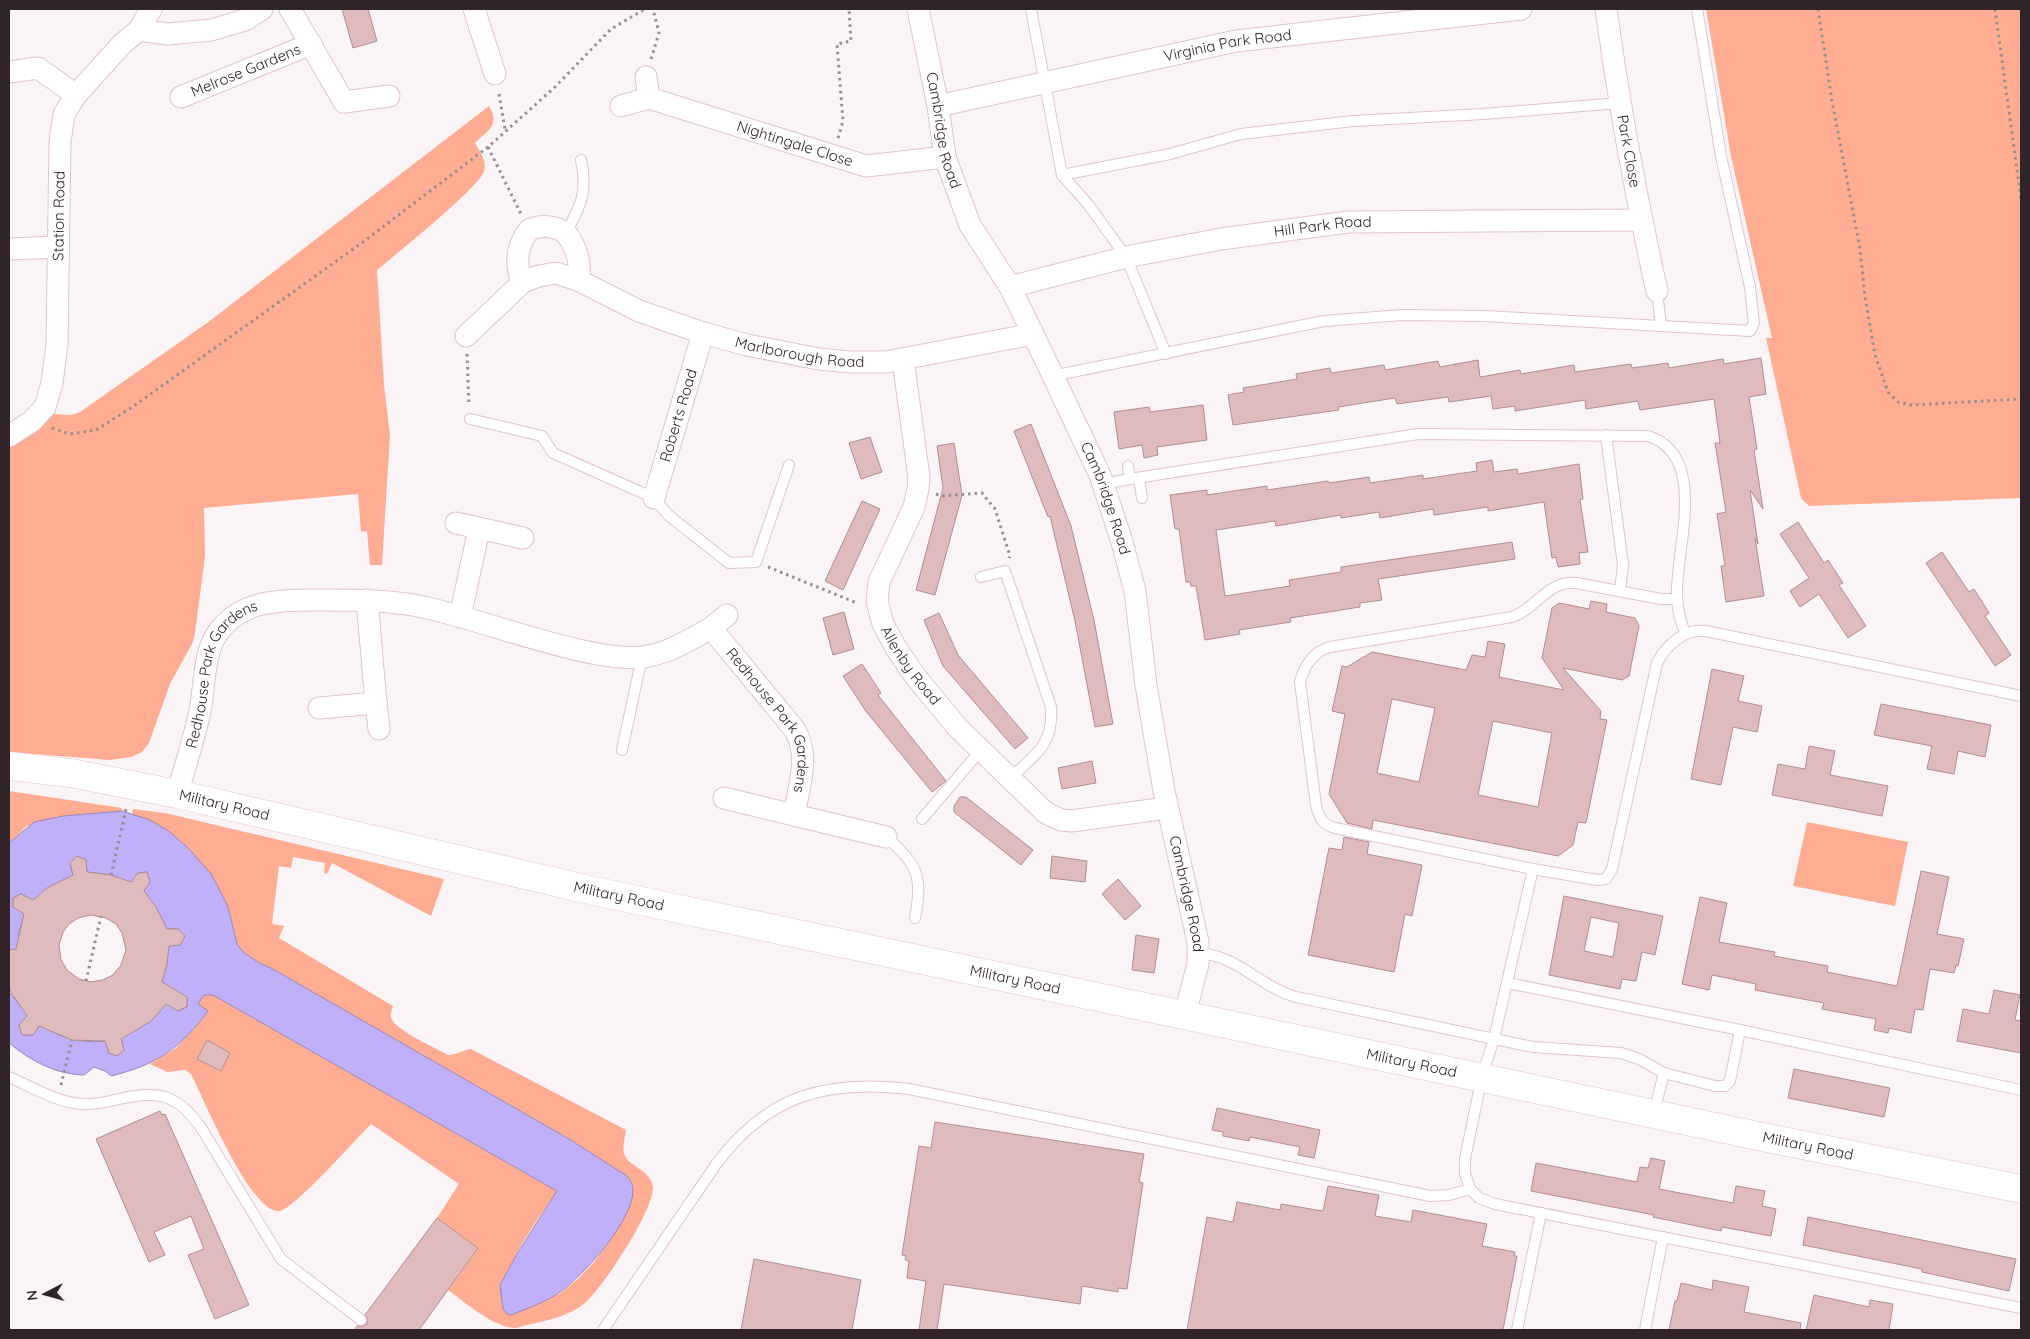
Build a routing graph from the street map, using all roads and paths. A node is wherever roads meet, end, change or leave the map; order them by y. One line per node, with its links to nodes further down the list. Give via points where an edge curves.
1 (151, 9): 15 (street, Station Road)
2 (262, 9): 15 (street, via 245,20 211,30 168,34)
3 (290, 9): 16 (street, Melrose Gardens)
4 (474, 9): 18 (street)
5 (645, 9): 27 (path, via 611,29 554,88)
6 (653, 9): 20 (path, via 659,33)
7 (849, 9): 29 (path, via 851,41 837,44 843,121)
8 (918, 9): 26 (street, Cambridge Road)
9 (1032, 9): 19 (lane)
10 (1520, 9): 19 (street, Virginia Park Road, via 1236,41)
11 (1606, 9): 24 (street, Park Close)
12 (1697, 9): 44 (lane, via 1721,156 1750,288 1754,323 1750,331)
13 (1818, 9): 51 (path, via 1860,249 1872,338 1877,365 1888,392 1898,402 1911,405)
14 (1995, 9): 33 (path)
15 (139, 30): 21 (street, Station Road)
16 (311, 44): 22 (street, Melrose Gardens, via 344,102); 23 (street, Melrose Gardens)
17 (9, 72): 21 (street, via 38,68)
18 (495, 74): 27 (path)
19 (1046, 83): 26 (street, Virginia Park Road); 32 (lane)
20 (647, 88): 25 (street); 29 (street, Nightingale Close)
21 (76, 95): 37 (street, Station Road, via 64,114 60,142)
22 (389, 96)
23 (181, 97)
24 (1619, 103): 32 (lane, via 1353,122 1241,134 1170,154); 34 (street, Park Close)
25 (621, 106)
26 (938, 106): 30 (street, Cambridge Road)
27 (505, 130): 28 (path)
28 (488, 147): 35 (path); 53 (path, via 320,273 96,430 70,434)
29 (832, 156): 30 (street, Nightingale Close, via 866,166)
30 (945, 156): 42 (street, Cambridge Road, via 970,225)
31 (581, 160): 36 (lane, via 584,192)
32 (1062, 175): 39 (lane, via 1088,204)
33 (2021, 200)
34 (1641, 220): 39 (street, Hill Park Road, via 1348,222 1221,239); 43 (street, Park Close)
35 (529, 230): 36 (street, via 552,227); 41 (street, via 521,243 518,263)
36 (566, 233): 40 (street, via 578,259)
37 (57, 247): 38 (street); 53 (street, Station Road, via 57,344 52,383 46,407)
38 (9, 249)
39 (1126, 257): 42 (street, Hill Park Road); 48 (lane)
40 (578, 280): 41 (street, Marlborough Road, via 548,274); 45 (street, Marlborough Road, via 639,311)
41 (524, 282): 47 (street, Marlborough Road)
42 (1010, 287): 46 (street, Cambridge Road)
43 (1657, 291): 44 (lane)
44 (1661, 326): 48 (lane, via 1484,316 1370,316 1324,321)
45 (703, 333): 49 (street, Marlborough Road, via 820,359 873,363); 61 (street, Roberts Road)
46 (1033, 334): 49 (street, Marlborough Road); 50 (street, Cambridge Road)
47 (466, 336): 52 (path)
48 (1166, 354): 50 (lane)
49 (903, 360): 60 (street, Allenby Road)
50 (1052, 376): 59 (street, Cambridge Road)
51 (2021, 399)
52 (470, 419): 61 (lane, via 542,436 553,453)
53 (32, 421): 55 (street, Station Road)
54 (1606, 435): 58 (lane, via 1418,434); 69 (lane, via 1623,565); 70 (lane, via 1653,438 1667,446 1676,458 1683,481 1685,514)
55 (9, 436)
56 (789, 465): 66 (lane)
57 (1128, 466): 58 (lane)
58 (1135, 479): 59 (lane); 62 (lane)
59 (1103, 484): 86 (street, Cambridge Road, via 1135,591 1146,685)
60 (918, 489): 67 (path, via 943,496 982,493 995,508 1010,556); 72 (street, Allenby Road, via 914,507 881,576)
61 (654, 498): 66 (lane, via 668,515 729,563)
62 (1142, 498)
63 (456, 523): 64 (street)
64 (479, 529): 65 (street); 73 (street)
65 (523, 538)
66 (756, 562): 72 (path, via 856,603)
67 (1005, 571): 68 (lane); 83 (lane, via 1051,707 1052,724 1048,740)
68 (981, 577)
69 (1620, 591): 70 (lane); 91 (lane, via 1564,582 1549,590 1526,611 1512,617 1324,648 1316,653 1301,676 1306,739 1322,822 1335,828)
70 (1678, 599): 74 (lane)
71 (366, 600): 73 (street, Redhouse Park Gardens, via 410,604); 77 (street); 84 (street, Redhouse Park Gardens, via 261,603 239,613 222,628 211,646 200,711)
72 (878, 601): 81 (street, Allenby Road, via 883,624 896,648 926,691)
73 (460, 617): 75 (street, Redhouse Park Gardens, via 599,654)
74 (1686, 634): 76 (lane, via 1706,631); 91 (lane, via 1668,648 1655,668 1609,877 1597,880)
75 (642, 657): 80 (lane); 88 (street, Redhouse Park Gardens, via 677,647 719,621 802,742 802,769)
76 (2021, 696)
77 (376, 702): 78 (street); 79 (street)
78 (319, 708)
79 (379, 729)
80 (622, 750)
81 (981, 750): 83 (street, Allenby Road); 89 (lane)
82 (9, 766): 84 (street, Military Road, via 71,773)
83 (1009, 779): 86 (street, Allenby Road, via 1039,808 1062,820)
84 (177, 794): 98 (street, Military Road, via 594,891)
85 (724, 798): 88 (street)
86 (1167, 808): 95 (street, Cambridge Road)
87 (126, 809): 92 (path)
88 (794, 815): 90 (street, Redhouse Park Gardens)
89 (922, 819)
90 (886, 837): 94 (lane, via 904,853 919,880)
91 (1533, 869): 97 (lane)
92 (111, 875)
93 (101, 916): 96 (path)
94 (915, 918)
95 (1199, 953): 98 (street, Cambridge Road); 101 (lane, via 1230,960 1290,995)
96 (86, 981)
97 (1508, 983): 99 (lane); 101 (lane)
98 (1185, 1014): 104 (street, Military Road)
99 (1740, 1030): 102 (lane, via 1730,1081 1725,1086); 106 (lane)
100 (72, 1040): 105 (path)
101 (1494, 1040): 102 (lane, via 1545,1048 1621,1053); 104 (lane)
102 (1664, 1073): 107 (lane)
103 (9, 1076): 113 (lane, via 57,1098 79,1104 100,1104 146,1094 167,1096 176,1101 200,1126 281,1259)
104 (1482, 1076): 107 (street, Military Road); 108 (lane, via 1465,1159)
105 (63, 1078)
106 (2021, 1090)
107 (1654, 1113): 109 (street, Military Road)
108 (1470, 1188): 110 (lane, via 1483,1201); 114 (lane, via 1449,1195 1430,1196 909,1089 829,1088 776,1108 736,1141)
109 (2021, 1189)
110 (1542, 1213): 111 (lane); 115 (lane)
111 (1664, 1237): 112 (lane); 116 (lane)
112 (2021, 1308)
113 (361, 1320)
114 (603, 1330)
115 (1517, 1330)
116 (1645, 1330)

